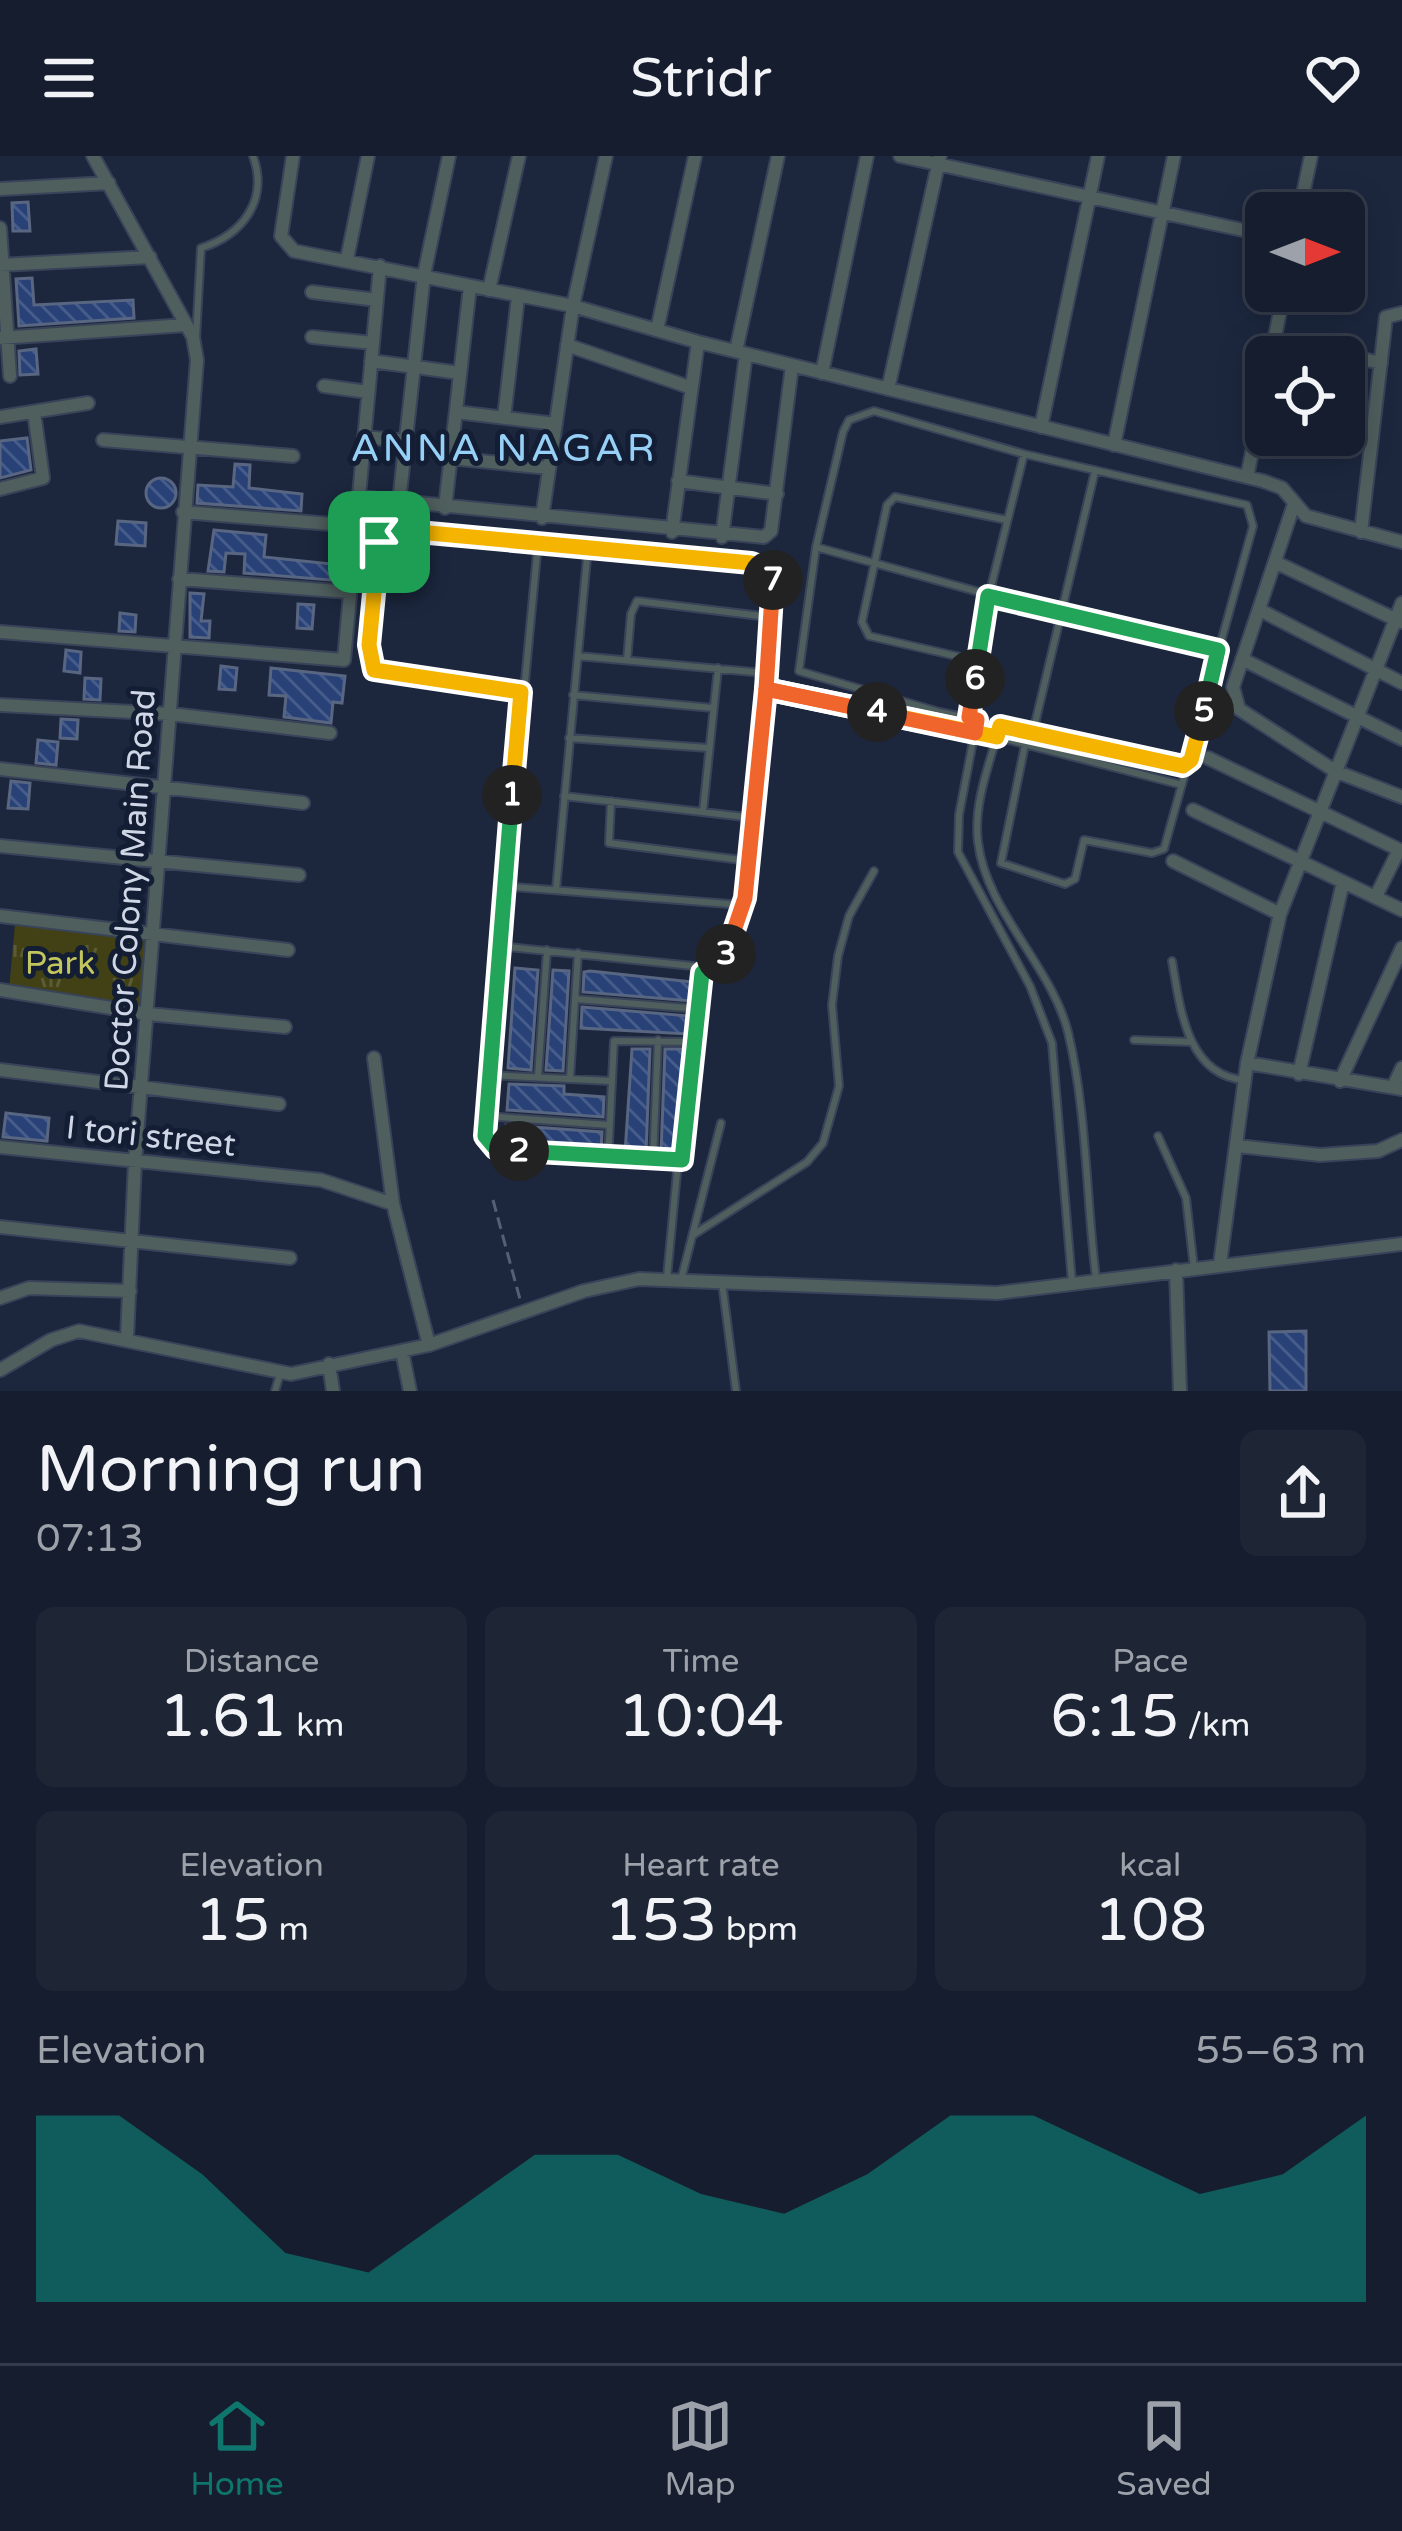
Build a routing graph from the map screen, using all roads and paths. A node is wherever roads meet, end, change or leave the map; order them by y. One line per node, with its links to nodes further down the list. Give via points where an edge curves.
1 (93, 156): 16 (street)
2 (254, 156): 42 (lane, via 249,214 238,233 202,248 196,264)
3 (293, 156): 24 (street, via 284,246)
4 (368, 156): 24 (street)
5 (449, 156): 27 (street)
6 (519, 156): 29 (street)
7 (607, 156): 33 (street)
8 (695, 156): 36 (street)
9 (778, 156): 43 (street)
10 (867, 156): 50 (street)
11 (900, 156): 15 (street)
12 (1098, 156): 19 (street)
13 (1174, 156): 20 (street)
14 (1311, 156): 18 (street)
15 (939, 160): 19 (street); 54 (street)
16 (109, 183): 17 (street); 23 (street)
17 (0, 189)
18 (1303, 192)
19 (1089, 197): 20 (street); 62 (street)
20 (1162, 212): 22 (street); 66 (street)
21 (0, 228): 25 (street)
22 (1245, 230)
23 (150, 256): 25 (street); 35 (street)
24 (347, 260): 26 (street)
25 (1, 265): 38 (street)
26 (380, 266): 27 (street); 32 (street)
27 (424, 275): 28 (street); 48 (street)
28 (470, 286): 29 (street); 49 (street)
29 (489, 290): 31 (street)
30 (312, 292): 32 (street)
31 (518, 297): 33 (street); 60 (street)
32 (376, 300): 40 (street)
33 (573, 306): 36 (street); 41 (street)
34 (1402, 314): 46 (street, via 1386,317)
35 (186, 326): 38 (street); 42 (street)
36 (657, 330): 39 (street)
37 (312, 337): 40 (street)
38 (3, 338): 51 (street)
39 (698, 342): 43 (street); 53 (street)
40 (373, 343): 45 (street)
41 (567, 345): 53 (street); 61 (street)
42 (196, 349): 67 (street, Doctor Colony Main Road)
43 (741, 352): 47 (street); 76 (street)
44 (1365, 360): 46 (street)
45 (371, 361): 48 (street); 55 (street)
46 (1381, 363): 88 (street)
47 (792, 365): 50 (street); 78 (street)
48 (415, 368): 49 (street); 65 (street)
49 (460, 373): 58 (street)
50 (822, 373): 54 (street)
51 (10, 376)
52 (324, 386): 55 (street)
53 (689, 387): 75 (street)
54 (888, 389): 62 (street)
55 (368, 392): 63 (street)
56 (88, 404): 57 (street)
57 (34, 412): 59 (street); 77 (street, via 43,478)
58 (456, 412): 60 (street); 71 (street)
59 (0, 417)
60 (504, 418): 61 (street)
61 (556, 424): 72 (street)
62 (1041, 427): 66 (street)
63 (364, 437): 65 (street); 79 (street)
64 (104, 440): 67 (street)
65 (406, 442): 80 (street)
66 (1114, 445): 74 (street)
67 (188, 447): 69 (street); 83 (street, Doctor Colony Main Road)
68 (1024, 454): 73 (lane); 85 (lane); 93 (lane, via 874,411 860,414 843,432)
69 (293, 456)
70 (1251, 456): 74 (street)
71 (450, 458): 72 (street); 82 (street)
72 (549, 468): 84 (street)
73 (1095, 471): 101 (lane); 106 (lane, via 1250,509 1253,526)
74 (1247, 477): 81 (street, via 1282,488)
75 (678, 481): 76 (street); 87 (street)
76 (728, 487): 78 (street); 89 (street)
77 (0, 489)
78 (777, 494): 89 (street, via 769,534)
79 (358, 497): 80 (street); 86 (street)
80 (399, 502): 82 (street)
81 (1293, 507): 88 (street); 95 (street)
82 (445, 508): 84 (street)
83 (183, 512): 86 (street); 96 (street, Doctor Colony Main Road)
84 (542, 518): 87 (street)
85 (1007, 520): 94 (lane, via 900,496 887,505); 98 (lane)
86 (356, 526): 97 (street)
87 (673, 532): 89 (street)
88 (1361, 532): 90 (street)
89 (722, 537)
90 (1402, 542)
91 (538, 543): 92 (lane); 116 (lane); 116 (lane, via 397,530 379,542 374,670)
92 (588, 547): 102 (lane, via 759,565 773,579); 107 (lane)
93 (816, 547): 94 (lane); 121 (lane, via 799,671)
94 (874, 563): 98 (lane); 110 (lane, via 865,633)
95 (1277, 563): 100 (street); 103 (street)
96 (179, 579): 97 (street); 105 (street, Doctor Colony Main Road)
97 (350, 592): 105 (street, via 340,662)
98 (988, 596): 101 (lane); 110 (lane)
99 (1402, 603): 103 (street)
100 (1260, 610): 108 (street); 113 (street)
101 (1059, 614): 106 (lane); 124 (lane)
102 (770, 617): 109 (lane, via 637,602); 112 (lane)
103 (1399, 621): 113 (street)
104 (0, 632): 105 (street)
105 (174, 648): 120 (street, Doctor Colony Main Road)
106 (1218, 650): 133 (lane)
107 (578, 656): 109 (lane); 117 (lane)
108 (1242, 659): 122 (street); 135 (street, via 1233,688 1239,709)
109 (627, 660): 111 (lane)
110 (978, 661): 121 (lane)
111 (718, 668): 112 (lane); 119 (lane)
112 (766, 673): 115 (lane)
113 (1376, 673): 114 (street); 122 (street)
114 (1402, 683)
115 (766, 689): 126 (lane); 145 (lane)
116 (521, 692): 155 (lane)
117 (573, 695): 119 (lane); 128 (lane)
118 (0, 705): 120 (street)
119 (714, 709): 131 (lane)
120 (171, 714): 125 (street); 137 (street, Doctor Colony Main Road)
121 (973, 719): 123 (lane); 126 (lane)
122 (1356, 720): 129 (street); 135 (street)
123 (1000, 726): 124 (lane); 127 (lane)
124 (1033, 732): 133 (lane)
125 (330, 733)
126 (975, 733): 127 (lane); 218 (lane, via 958,852 1052,1043)
127 (997, 737): 130 (lane); 217 (lane, via 978,843 1066,1028)
128 (569, 738): 131 (lane); 138 (lane)
129 (1402, 739)
130 (1025, 745): 136 (lane); 136 (lane, via 1000,862 1064,884 1075,879 1084,840 1164,849)
131 (710, 748): 143 (lane)
132 (1208, 758): 144 (street)
133 (1187, 766): 136 (lane)
134 (0, 769): 137 (street)
135 (1335, 771): 139 (street); 144 (street)
136 (1182, 784)
137 (165, 786): 141 (street); 148 (street, Doctor Colony Main Road)
138 (564, 796): 140 (lane); 156 (lane)
139 (1402, 797)
140 (611, 801): 143 (lane); 150 (lane, via 609,843)
141 (303, 803)
142 (1193, 810): 149 (street)
143 (704, 811): 145 (lane)
144 (1316, 813): 147 (street); 149 (street)
145 (754, 818): 150 (lane)
146 (0, 846): 148 (street)
147 (1401, 850): 157 (street)
148 (161, 859): 153 (street); 162 (street, Doctor Colony Main Road)
149 (1298, 860): 154 (street); 160 (street)
150 (749, 861): 158 (lane)
151 (1173, 861): 160 (street)
152 (874, 871): 207 (lane, via 848,916 838,956 838,1086 823,1143 807,1162)
153 (299, 875)
154 (1343, 882): 157 (street); 183 (street)
155 (503, 886): 156 (lane); 163 (lane)
156 (556, 891): 158 (lane)
157 (1376, 896): 159 (street)
158 (742, 905): 169 (lane, via 730,948)
159 (1402, 910)
160 (1280, 914): 180 (street)
161 (0, 916): 162 (street)
162 (155, 934): 165 (street); 173 (street, Doctor Colony Main Road)
163 (499, 946): 166 (lane); 184 (lane)
164 (1402, 948): 189 (street)
165 (288, 950)
166 (547, 950): 167 (lane); 185 (lane)
167 (578, 953): 169 (lane); 171 (lane)
168 (1172, 961): 178 (lane)
169 (702, 973): 172 (lane)
170 (0, 990): 173 (street)
171 (575, 999): 172 (lane); 186 (lane)
172 (700, 1009): 177 (lane)
173 (148, 1013): 174 (street); 190 (street, Doctor Colony Main Road)
174 (285, 1027)
175 (658, 1040): 177 (lane); 188 (lane, via 616,1039); 202 (lane)
176 (1134, 1040): 178 (lane)
177 (697, 1042): 203 (lane)
178 (1192, 1042): 187 (lane, via 1223,1076)
179 (374, 1058): 205 (street)
180 (1246, 1063): 183 (street); 187 (street)
181 (1402, 1068): 191 (street)
182 (0, 1070): 190 (street)
183 (1298, 1074): 189 (street)
184 (488, 1075): 185 (lane); 193 (lane)
185 (538, 1076): 186 (lane)
186 (570, 1078): 188 (lane)
187 (1245, 1080): 198 (street)
188 (610, 1081): 195 (lane)
189 (1340, 1081): 191 (street)
190 (142, 1087): 192 (street); 201 (street, Doctor Colony Main Road)
191 (1397, 1088)
192 (279, 1103)
193 (485, 1116): 195 (lane); 200 (lane, via 495,1148)
194 (721, 1123): 207 (lane)
195 (609, 1125): 200 (lane)
196 (1158, 1136): 212 (lane, via 1186,1198)
197 (1402, 1140): 198 (street, via 1378,1151 1319,1156)
198 (1238, 1146): 211 (street)
199 (0, 1147): 201 (street, I tori street)
200 (608, 1160): 202 (lane)
201 (135, 1162): 205 (street, I tori street, via 296,1178); 208 (street, Doctor Colony Main Road)
202 (653, 1162): 203 (lane)
203 (677, 1162): 215 (lane)
204 (493, 1200): 221 (path)
205 (393, 1204): 223 (street)
206 (0, 1227): 208 (street)
207 (693, 1235): 214 (lane)
208 (129, 1244): 210 (street); 219 (street, Doctor Colony Main Road)
209 (1402, 1244): 211 (street)
210 (290, 1258)
211 (1220, 1264): 212 (street)
212 (1194, 1268): 213 (street)
213 (1176, 1270): 217 (street); 232 (street)
214 (682, 1276): 215 (street); 216 (street)
215 (667, 1277): 221 (street, via 616,1282)
216 (722, 1279): 218 (street, via 997,1292); 231 (lane)
217 (1096, 1280): 218 (street)
218 (1072, 1282)
219 (130, 1291): 220 (street, via 28,1288); 222 (street, Doctor Colony Main Road)
220 (0, 1298)
221 (524, 1314): 223 (street)
222 (127, 1337): 226 (street, via 79,1331); 227 (street)
223 (429, 1345): 224 (street)
224 (402, 1351): 225 (street); 230 (street)
225 (329, 1364): 227 (street); 229 (street)
226 (0, 1370)
227 (280, 1374): 228 (lane)
228 (275, 1391)
229 (333, 1391)
230 (410, 1391)
231 (736, 1391)
232 (1180, 1391)

